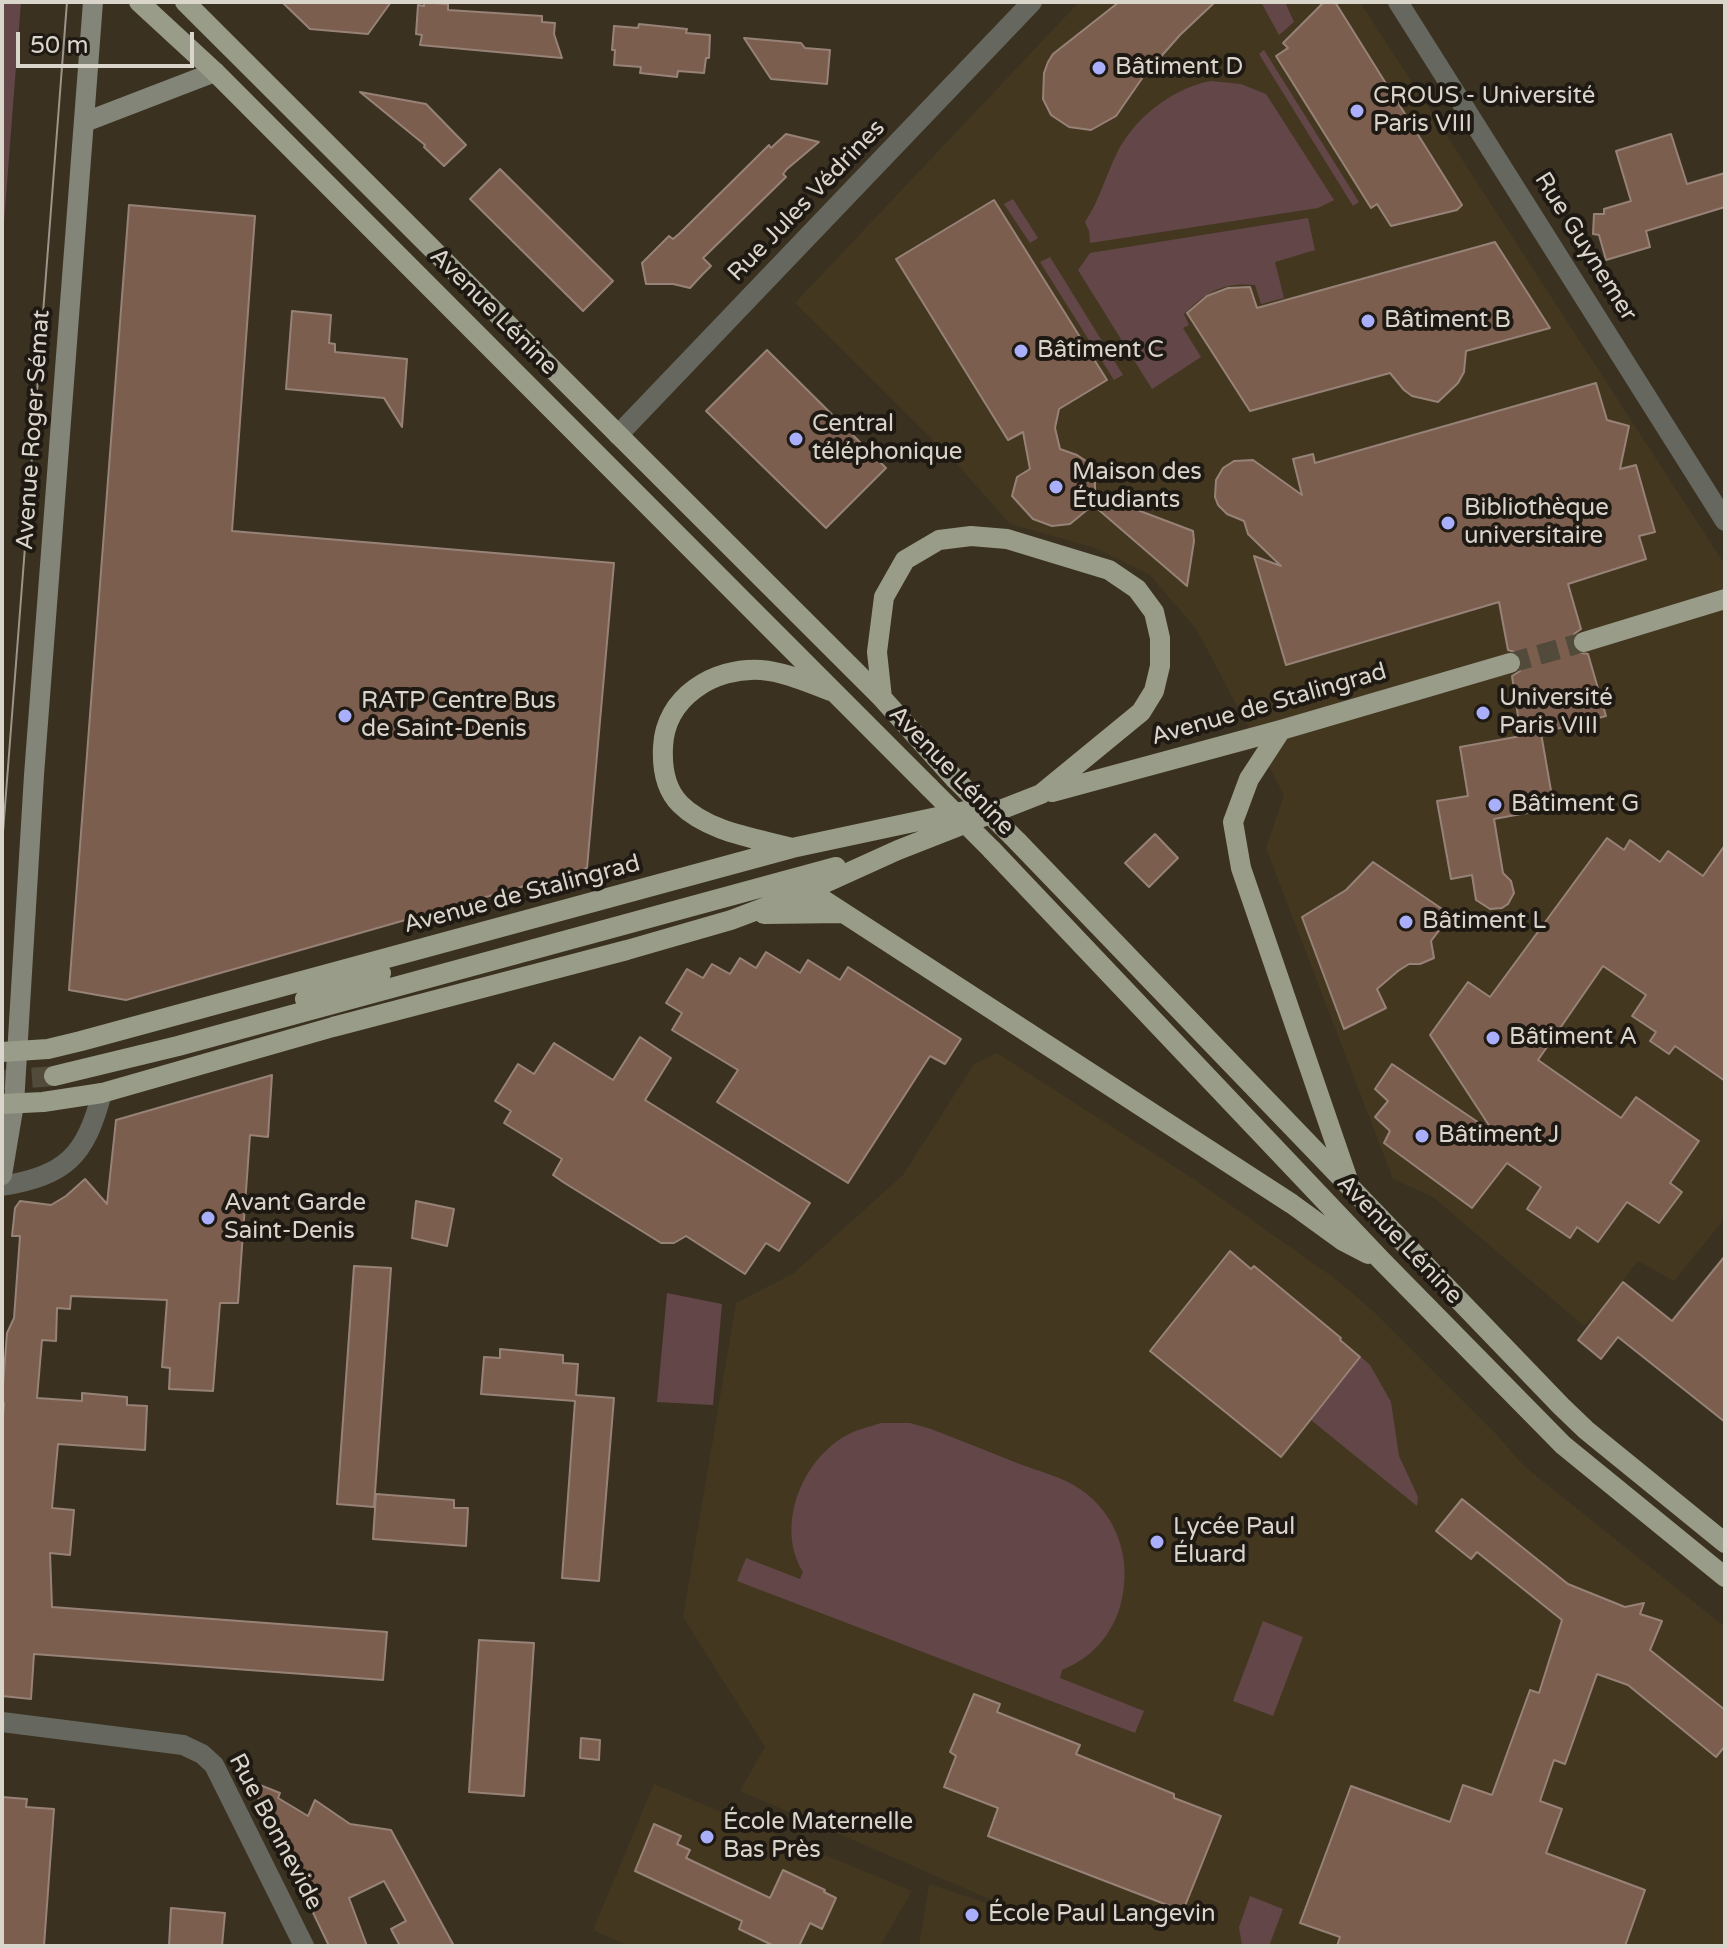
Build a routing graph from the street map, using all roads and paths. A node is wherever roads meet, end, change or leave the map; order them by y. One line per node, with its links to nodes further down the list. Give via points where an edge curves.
1 (93, 2): 7 (street, Avenue Roger Sémat)
2 (139, 2): 6 (main road, Avenue Lénine)
3 (185, 2): 8 (main road, Avenue Lénine)
4 (1032, 2): 8 (street, Rue Jules Védrines)
5 (1398, 2): 9 (street, Rue Guynemer)
6 (215, 72): 7 (street); 13 (main road, Avenue Lénine)
7 (85, 122): 24 (street, Avenue Roger Sémat)
8 (618, 435): 14 (main road, Avenue Lénine)
9 (1725, 521)
10 (1725, 599): 11 (main road)
11 (1584, 642)
12 (1510, 663): 15 (main road, Avenue de Stalingrad)
13 (839, 694): 17 (main road, via 784,674 739,671 687,694 665,727 665,775 678,802 713,825); 32 (main road, Avenue Lénine, bridge)
14 (882, 698): 16 (main road, via 877,652 884,597 905,560 939,540 1007,539 1109,570 1137,589 1154,612 1160,638 1154,691 1123,729); 31 (main road, Avenue Lénine, bridge)
15 (1281, 730): 16 (main road, Avenue de Stalingrad); 31 (main road, via 1249,779 1233,822 1241,868)
16 (1041, 794): 17 (main road, Avenue de Stalingrad); 18 (main road, Avenue de Stalingrad)
17 (792, 848): 21 (main road, Avenue de Stalingrad)
18 (898, 850): 19 (main road, Avenue de Stalingrad); 20 (main road, Avenue de Stalingrad)
19 (748, 891): 20 (main road); 25 (main road, Avenue de Stalingrad)
20 (803, 893): 22 (main road); 23 (main road, Avenue de Stalingrad)
21 (555, 913): 24 (main road, Avenue de Stalingrad, via 81,1041); 25 (main road)
22 (844, 913): 23 (main road); 32 (main road, via 1343,1241)
23 (731, 920): 27 (main road, Avenue de Stalingrad)
24 (10, 1052): 28 (street, Avenue Roger Sémat)
25 (131, 1058): 26 (main road, Avenue de Stalingrad)
26 (54, 1076)
27 (102, 1093): 28 (main road, Avenue de Stalingrad); 30 (street, via 90,1131 58,1170)
28 (8, 1104): 29 (street, Avenue Roger Sémat)
29 (2, 1175)
30 (2, 1186)
31 (1350, 1186): 33 (main road, Avenue Lénine, via 1570,1415)
32 (1382, 1261): 34 (main road, Avenue Lénine, via 1563,1445)
33 (1725, 1543)
34 (1725, 1577)
35 (2, 1722): 36 (street, Rue Bonnevide, via 183,1745 202,1754 229,1792)
36 (304, 1946)

